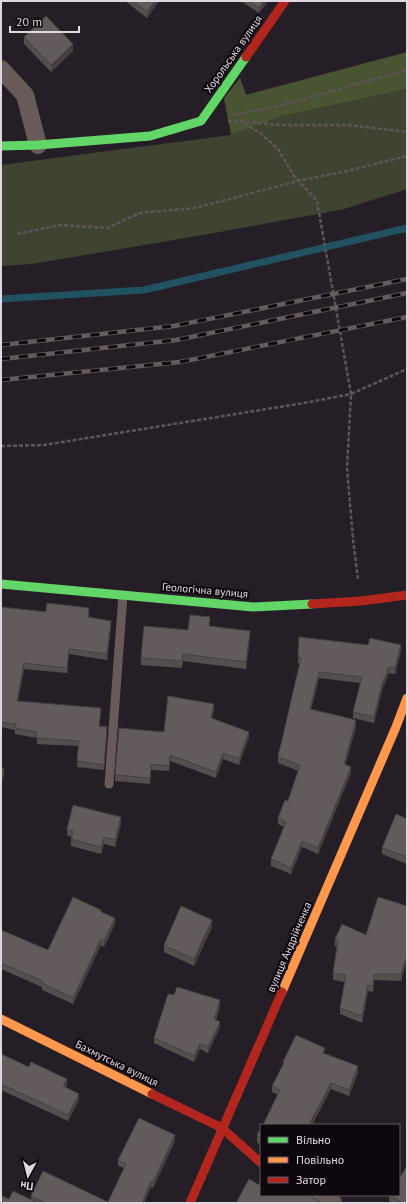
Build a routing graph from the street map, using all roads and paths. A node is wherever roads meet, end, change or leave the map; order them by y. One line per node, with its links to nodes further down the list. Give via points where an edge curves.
1 (285, 1): 4 (street, Хорольська вулиця)
2 (1, 69): 7 (street, via 25,95)
3 (407, 70): 4 (path, via 275,107)
4 (201, 121): 5 (path); 7 (street, via 150,136)
5 (240, 121): 6 (path, via 278,126 350,125); 10 (path, via 260,133 278,149)
6 (407, 132)
7 (38, 145): 8 (street)
8 (1, 146)
9 (407, 156): 10 (path)
10 (298, 181): 11 (path, via 195,208 140,214 107,228 60,225); 13 (path, via 317,201)
11 (17, 234)
12 (407, 370): 13 (path)
13 (351, 394): 14 (path, via 44,445); 18 (path, via 347,468)
14 (1, 446)
15 (1, 584): 16 (street, Геологічна вулиця)
16 (123, 595): 18 (street, Геологічна вулиця, via 253,607); 20 (lane)
17 (407, 595): 18 (street, Геологічна вулиця)
18 (361, 600)
19 (407, 698): 22 (street, вулиця Андрійченка, via 298,957)
20 (109, 784)
21 (1, 1019): 22 (street, Бахмутська вулиця)
22 (222, 1128): 23 (street, Бахмутська вулиця); 25 (street, вулиця Андрійченка)
23 (260, 1162)
24 (321, 1196): 26 (street)
25 (190, 1203)
26 (333, 1203)

